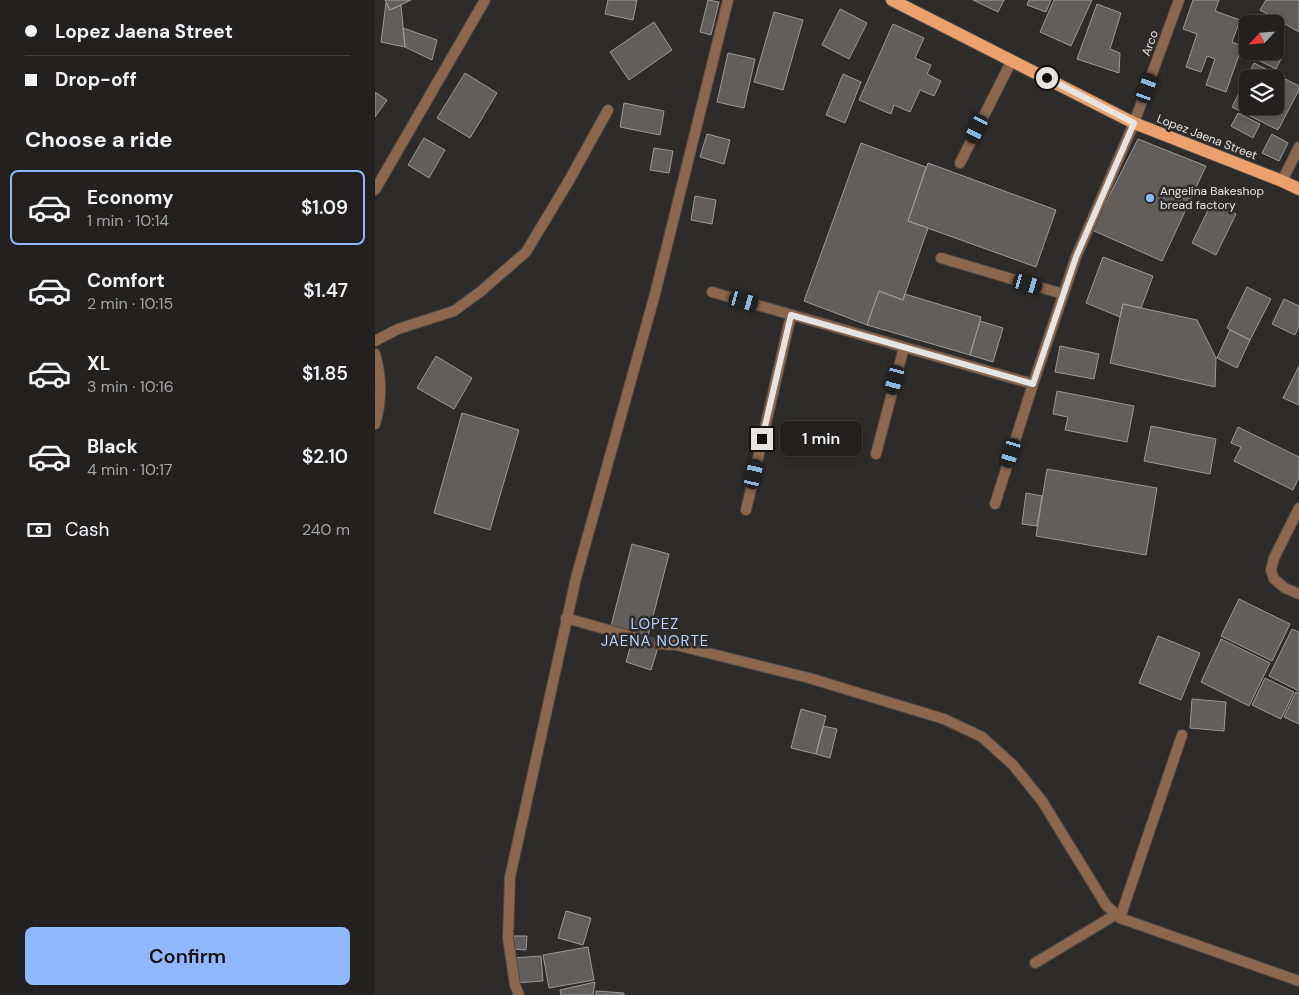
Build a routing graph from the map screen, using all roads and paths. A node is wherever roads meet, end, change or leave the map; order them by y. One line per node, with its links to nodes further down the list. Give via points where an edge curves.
1 (485, 0): 12 (street)
2 (729, 0): 27 (street, via 655,294)
3 (892, 0): 5 (main road, Lopez Jaena Street)
4 (1179, 0): 7 (street, Arco)
5 (1013, 60): 7 (main road, Lopez Jaena Street); 9 (street)
6 (608, 110): 17 (street, via 526,252 454,311 397,329)
7 (1134, 123): 10 (main road, Lopez Jaena Street); 15 (street, Arco)
8 (1299, 147): 10 (street)
9 (960, 163)
10 (1283, 181): 11 (main road, Lopez Jaena Street)
11 (1299, 189)
12 (375, 190)
13 (941, 258): 15 (street)
14 (712, 292): 16 (street)
15 (1063, 294): 20 (street, Arco)
16 (791, 315): 18 (street); 25 (street)
17 (375, 341)
18 (904, 347): 20 (street); 22 (street)
19 (375, 354): 21 (street, via 381,389)
20 (1033, 384): 23 (street, Arco)
21 (375, 424)
22 (876, 454)
23 (995, 504)
24 (1299, 508): 26 (street, via 1271,570 1274,579)
25 (746, 510)
26 (1299, 594)
27 (567, 618): 28 (street); 34 (street, via 510,877 508,938)
28 (633, 637)
29 (659, 644): 31 (street, via 676,645 809,678 944,719 982,738 1013,765 1042,801 1106,906)
30 (1182, 735): 31 (street)
31 (1118, 917): 32 (street); 33 (street)
32 (1035, 964)
33 (1299, 981)
34 (519, 995)

